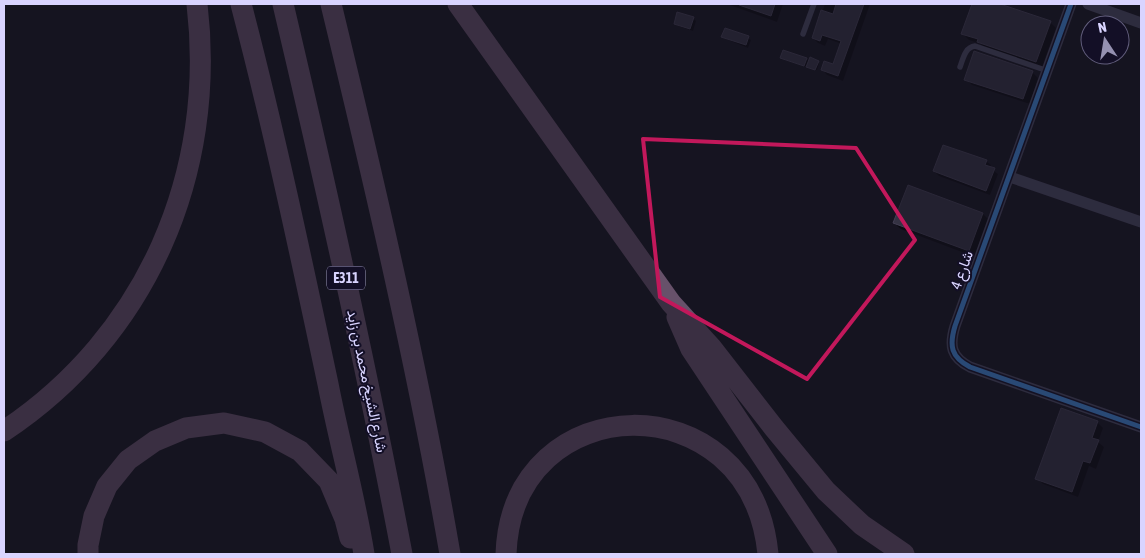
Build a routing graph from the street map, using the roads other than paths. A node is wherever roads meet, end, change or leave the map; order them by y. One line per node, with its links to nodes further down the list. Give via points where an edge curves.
1 (197, 4): 16 (highway, via 201,68 198,116 190,162 169,229 147,276 110,333 69,379)
2 (241, 4): 22 (highway, via 292,215)
3 (283, 4): 23 (highway, شارع الشيخ محمد بن زايد / E311, via 346,279)
4 (331, 4): 24 (highway, via 399,295)
5 (458, 4): 15 (highway)
6 (814, 4): 10 (lane)
7 (1071, 4): 12 (street, شارع 4)
8 (1088, 4): 9 (street)
9 (1141, 23)
10 (803, 34)
11 (960, 67): 12 (lane, via 967,49 975,46)
12 (1048, 71): 13 (street, شارع 4)
13 (1010, 177): 14 (street); 18 (street, شارع 4, via 955,326 951,345 954,354 970,367)
14 (1141, 222)
15 (671, 303): 27 (highway, via 691,349); 28 (highway, via 711,347 826,491 862,525)
16 (29, 413): 17 (highway); 19 (highway)
17 (4, 422)
18 (1141, 428)
19 (4, 431)
20 (88, 554): 21 (highway, via 94,516 107,486 128,460 155,441 186,428 224,423 265,432 306,457 329,481 345,520)
21 (354, 554)
22 (364, 554)
23 (402, 554)
24 (450, 554)
25 (506, 554): 26 (highway, via 508,530 516,503 548,458 579,438 630,425 668,429 708,447 725,461 740,477 754,501 764,529)
26 (768, 554)
27 (827, 554)
28 (904, 554)

